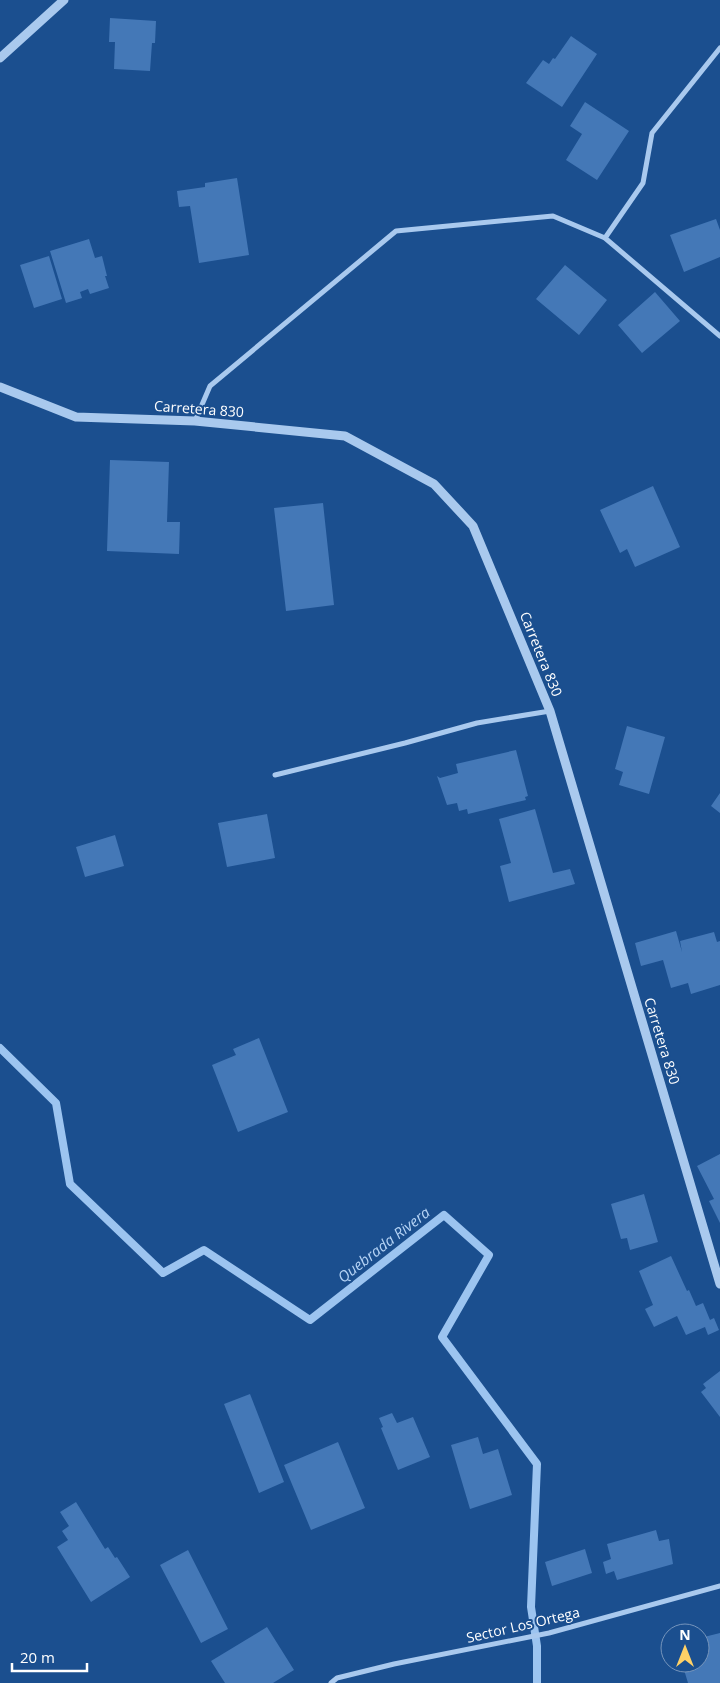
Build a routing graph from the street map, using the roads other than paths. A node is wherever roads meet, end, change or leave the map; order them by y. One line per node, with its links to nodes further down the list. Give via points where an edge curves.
1 (64, 0): 3 (street)
2 (720, 48): 4 (street, via 652,133 643,183)
3 (0, 58)
4 (605, 238): 5 (street); 7 (street, via 553,216 396,230 210,386)
5 (720, 336)
6 (0, 387): 7 (street, Carretera 830, via 76,417)
7 (195, 421): 8 (street, Carretera 830, via 345,436 434,484 474,526)
8 (550, 711): 9 (street, via 477,723); 10 (street, Carretera 830)
9 (275, 775)
10 (720, 1284)
11 (720, 1586): 12 (street, Sector Los Ortega, via 549,1633 394,1664 337,1678)
12 (331, 1683)

